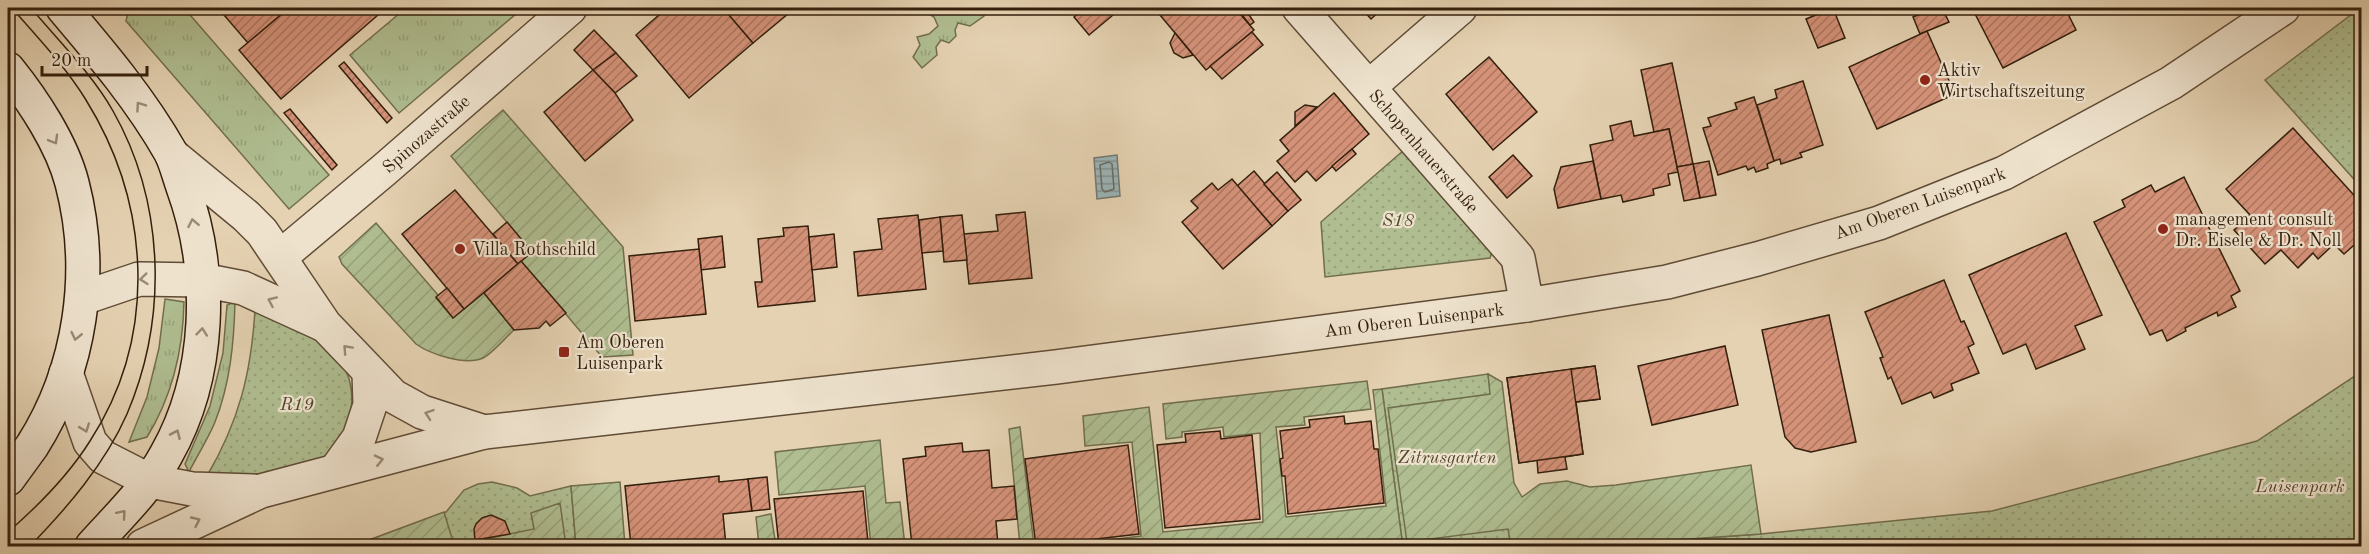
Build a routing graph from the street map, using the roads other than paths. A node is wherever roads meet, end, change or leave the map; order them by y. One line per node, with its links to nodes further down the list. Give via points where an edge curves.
1 (63, 8): 8 (street, one-way to 1, via 141,106)
2 (570, 8): 9 (street, Spinozastraße)
3 (1299, 8): 7 (street, Schopenhauerstraße)
4 (1460, 8): 7 (street)
5 (2283, 8): 12 (street, Am Oberen Luisenpark, via 2171,83 1983,182 1879,222 1757,259 1667,282)
6 (8, 69): 11 (street, one-way to 11, via 61,152 72,183 82,242)
7 (1369, 87): 12 (street, Schopenhauerstraße, via 1518,258)
8 (172, 155): 9 (street, Am Oberen Luisenpark, via 246,216); 10 (street, one-way to 8, via 190,206)
9 (280, 257): 13 (street, Am Oberen Luisenpark)
10 (202, 280): 11 (street, Am Oberen Luisenpark, one-way to 11, via 138,279); 13 (street, Am Oberen Luisenpark, one-way to 10, via 243,288); 19 (street, one-way to 10, via 167,454 195,384 203,328)
11 (83, 298): 14 (street, one-way to 14)
12 (1527, 305): 16 (street, Am Oberen Luisenpark, via 1056,367)
13 (325, 326): 15 (street, Am Oberen Luisenpark, one-way to 13)
14 (66, 372): 18 (street, via 32,445); 19 (street, Am Oberen Luisenpark, one-way to 19, via 90,442 103,458)
15 (369, 372): 16 (street, Am Oberen Luisenpark, one-way to 15, via 412,408); 17 (street, via 370,405 359,438)
16 (484, 432): 17 (street, Am Oberen Luisenpark, one-way to 16)
17 (336, 470): 20 (street, Am Oberen Luisenpark)
18 (8, 479)
19 (150, 481): 20 (street, Am Oberen Luisenpark, via 192,489); 21 (street, one-way to 19)
20 (261, 491): 22 (street, Am Oberen Luisenpark, one-way to 20)
21 (92, 546)
22 (143, 546)

